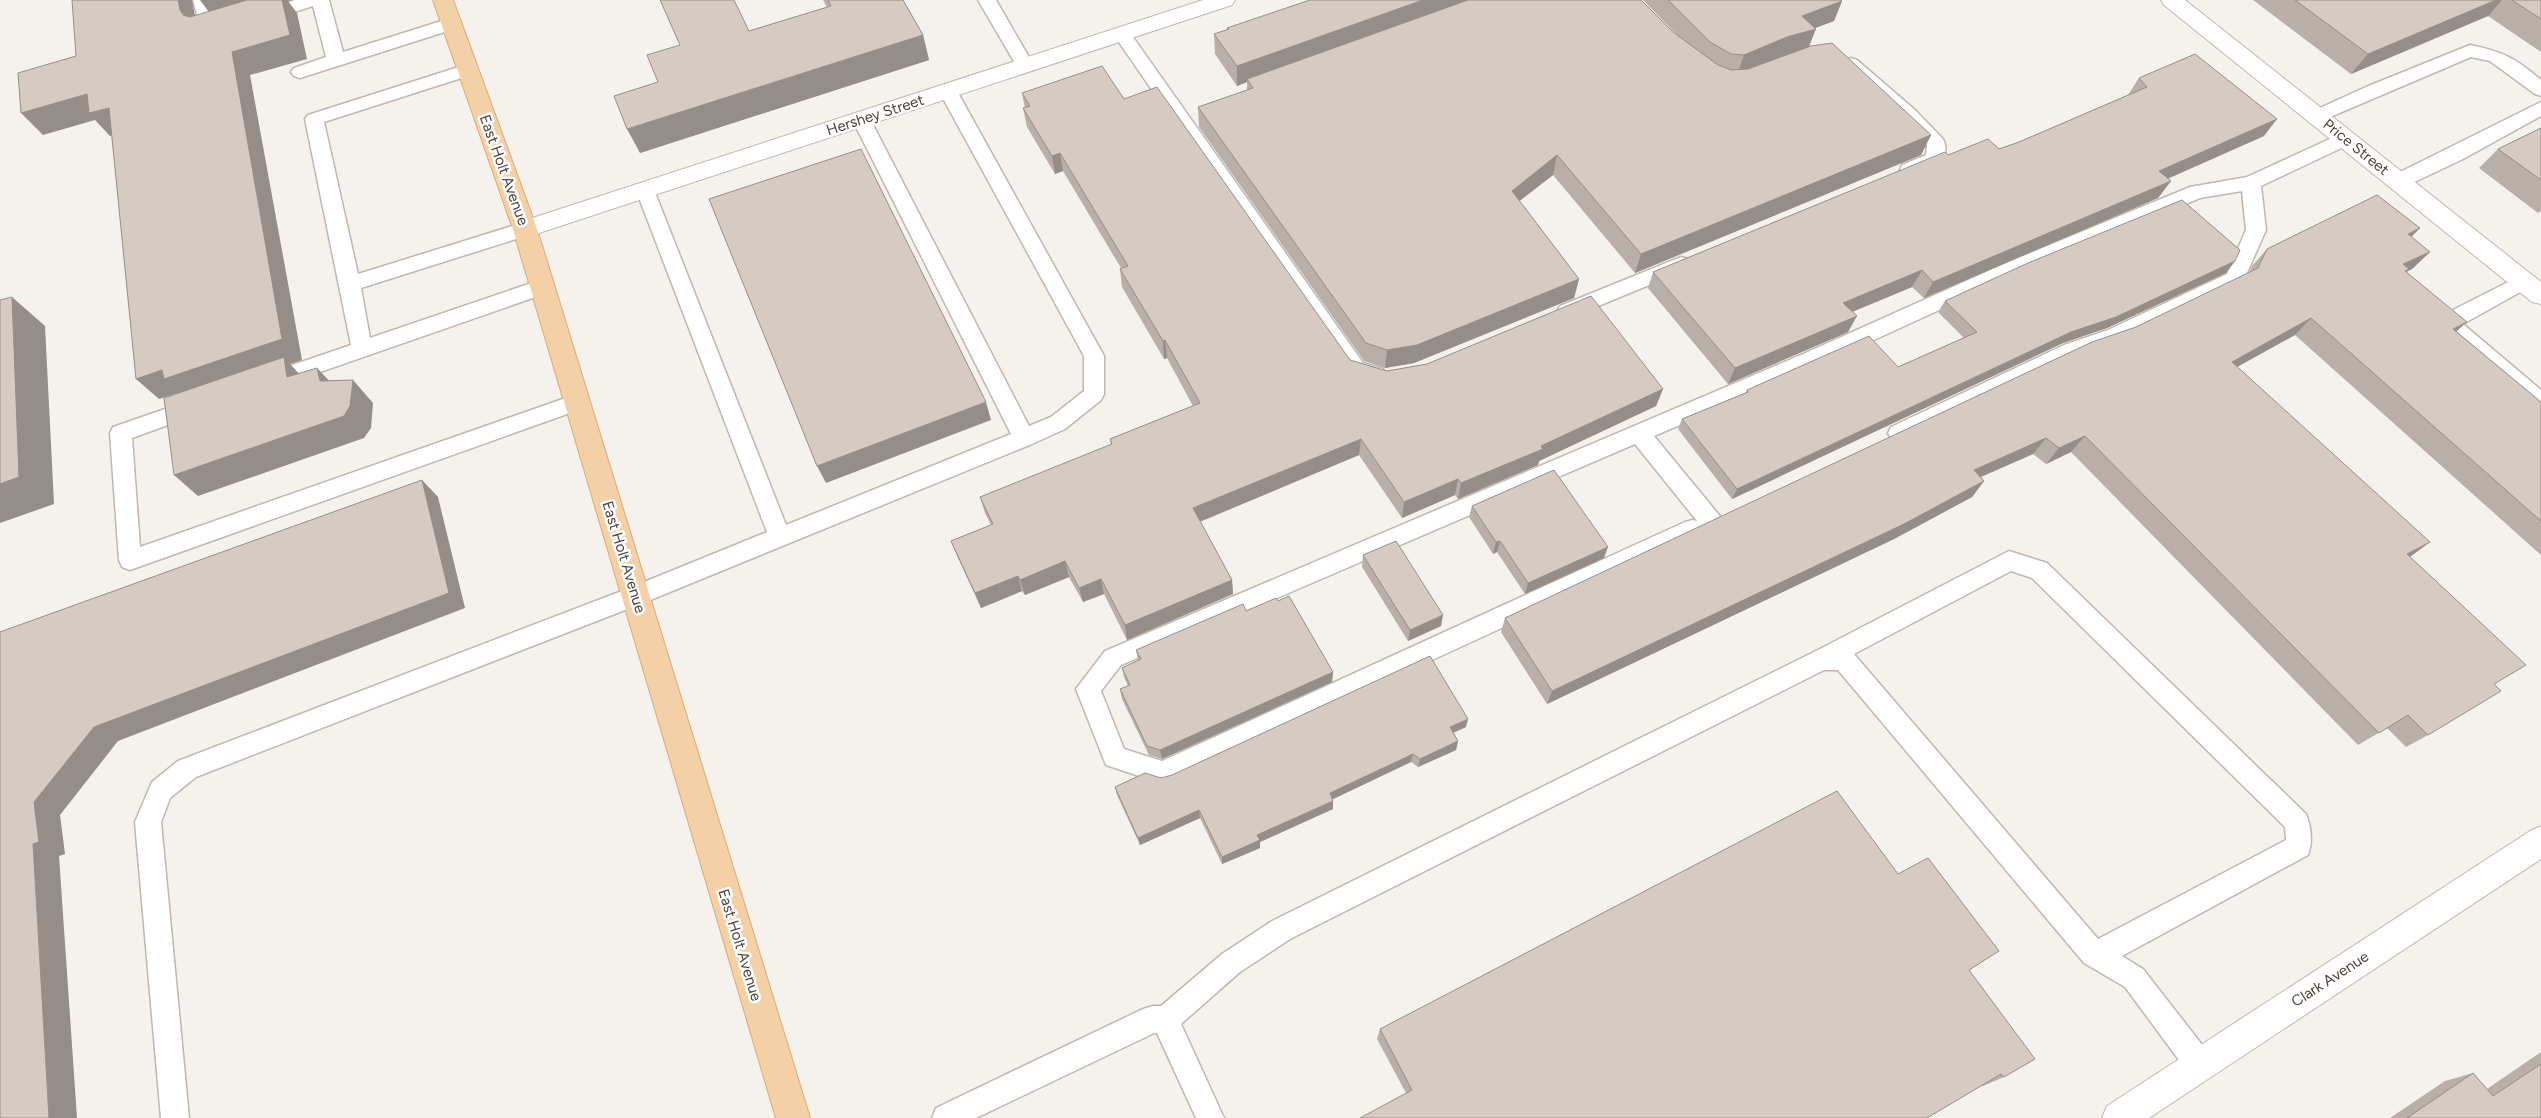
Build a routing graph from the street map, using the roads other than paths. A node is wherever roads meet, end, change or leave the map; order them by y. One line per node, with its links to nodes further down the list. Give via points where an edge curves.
1 (202, 0): 7 (lane, via 209,33)
2 (320, 0): 11 (lane)
3 (443, 0): 8 (main road, East Holt Avenue)
4 (986, 0): 12 (lane)
5 (1225, 0): 9 (street, Hershey Street)
6 (2171, 0): 20 (street, Price Street)
7 (307, 2)
8 (451, 24): 11 (lane); 13 (main road, East Holt Avenue)
9 (1122, 34): 12 (street, Hershey Street); 19 (lane)
10 (1831, 56): 23 (lane, via 1857,67 1910,114 1936,144 1935,159)
11 (336, 60): 14 (lane)
12 (1025, 66): 16 (street, Hershey Street)
13 (468, 70): 27 (main road, East Holt Avenue); 29 (lane, via 314,119)
14 (300, 72)
15 (2541, 90): 20 (lane, via 2495,56 2470,50)
16 (948, 91): 21 (street, Hershey Street); 40 (lane, via 1094,356 1094,394 1058,423)
17 (1199, 108): 19 (lane)
18 (2541, 108): 24 (lane)
19 (1180, 114): 34 (lane, via 1356,369 1385,378)
20 (2317, 116): 22 (street, Price Street)
21 (862, 119): 26 (street, Hershey Street); 40 (lane)
22 (2345, 138): 24 (street, Price Street); 25 (lane)
23 (1888, 178)
24 (2399, 181): 31 (street, Price Street)
25 (2251, 183): 39 (lane, via 2197,192 2013,268 1808,361); 41 (lane, via 2256,230 2235,279 2115,336 2071,351)
26 (646, 190): 27 (street, Hershey Street); 42 (lane)
27 (525, 229): 29 (lane); 30 (main road, East Holt Avenue)
28 (1694, 258): 32 (lane)
29 (350, 284): 33 (lane)
30 (542, 287): 33 (lane); 37 (main road, East Holt Avenue)
31 (2532, 288): 38 (lane, via 2450,321 2454,328)
32 (1546, 319)
33 (362, 350): 35 (lane)
34 (1393, 376)
35 (251, 388)
36 (214, 401): 37 (lane, via 121,432 130,560)
37 (577, 402): 43 (main road, East Holt Avenue)
38 (2541, 402)
39 (1638, 432): 39 (lane, via 1719,518 1163,774 1115,758 1088,689 1112,658)
40 (1024, 438): 42 (lane)
41 (1884, 440)
42 (780, 537): 43 (lane)
43 (635, 596): 49 (main road, East Holt Avenue); 50 (lane, via 187,769 161,790 148,822)
44 (1822, 659): 46 (lane, via 1844,660); 46 (lane, via 2009,561 2039,570 2297,822 2299,846 2115,946); 47 (lane, via 1281,930 1231,963)
45 (2541, 841): 48 (street, Clark Avenue)
46 (2093, 954): 48 (lane, via 2134,978)
47 (1165, 1020): 51 (lane, via 1153,1019); 52 (lane)
48 (2200, 1065): 53 (street, Clark Avenue)
49 (789, 1116)
50 (175, 1118)
51 (946, 1118)
52 (1210, 1118)
53 (2119, 1118)

